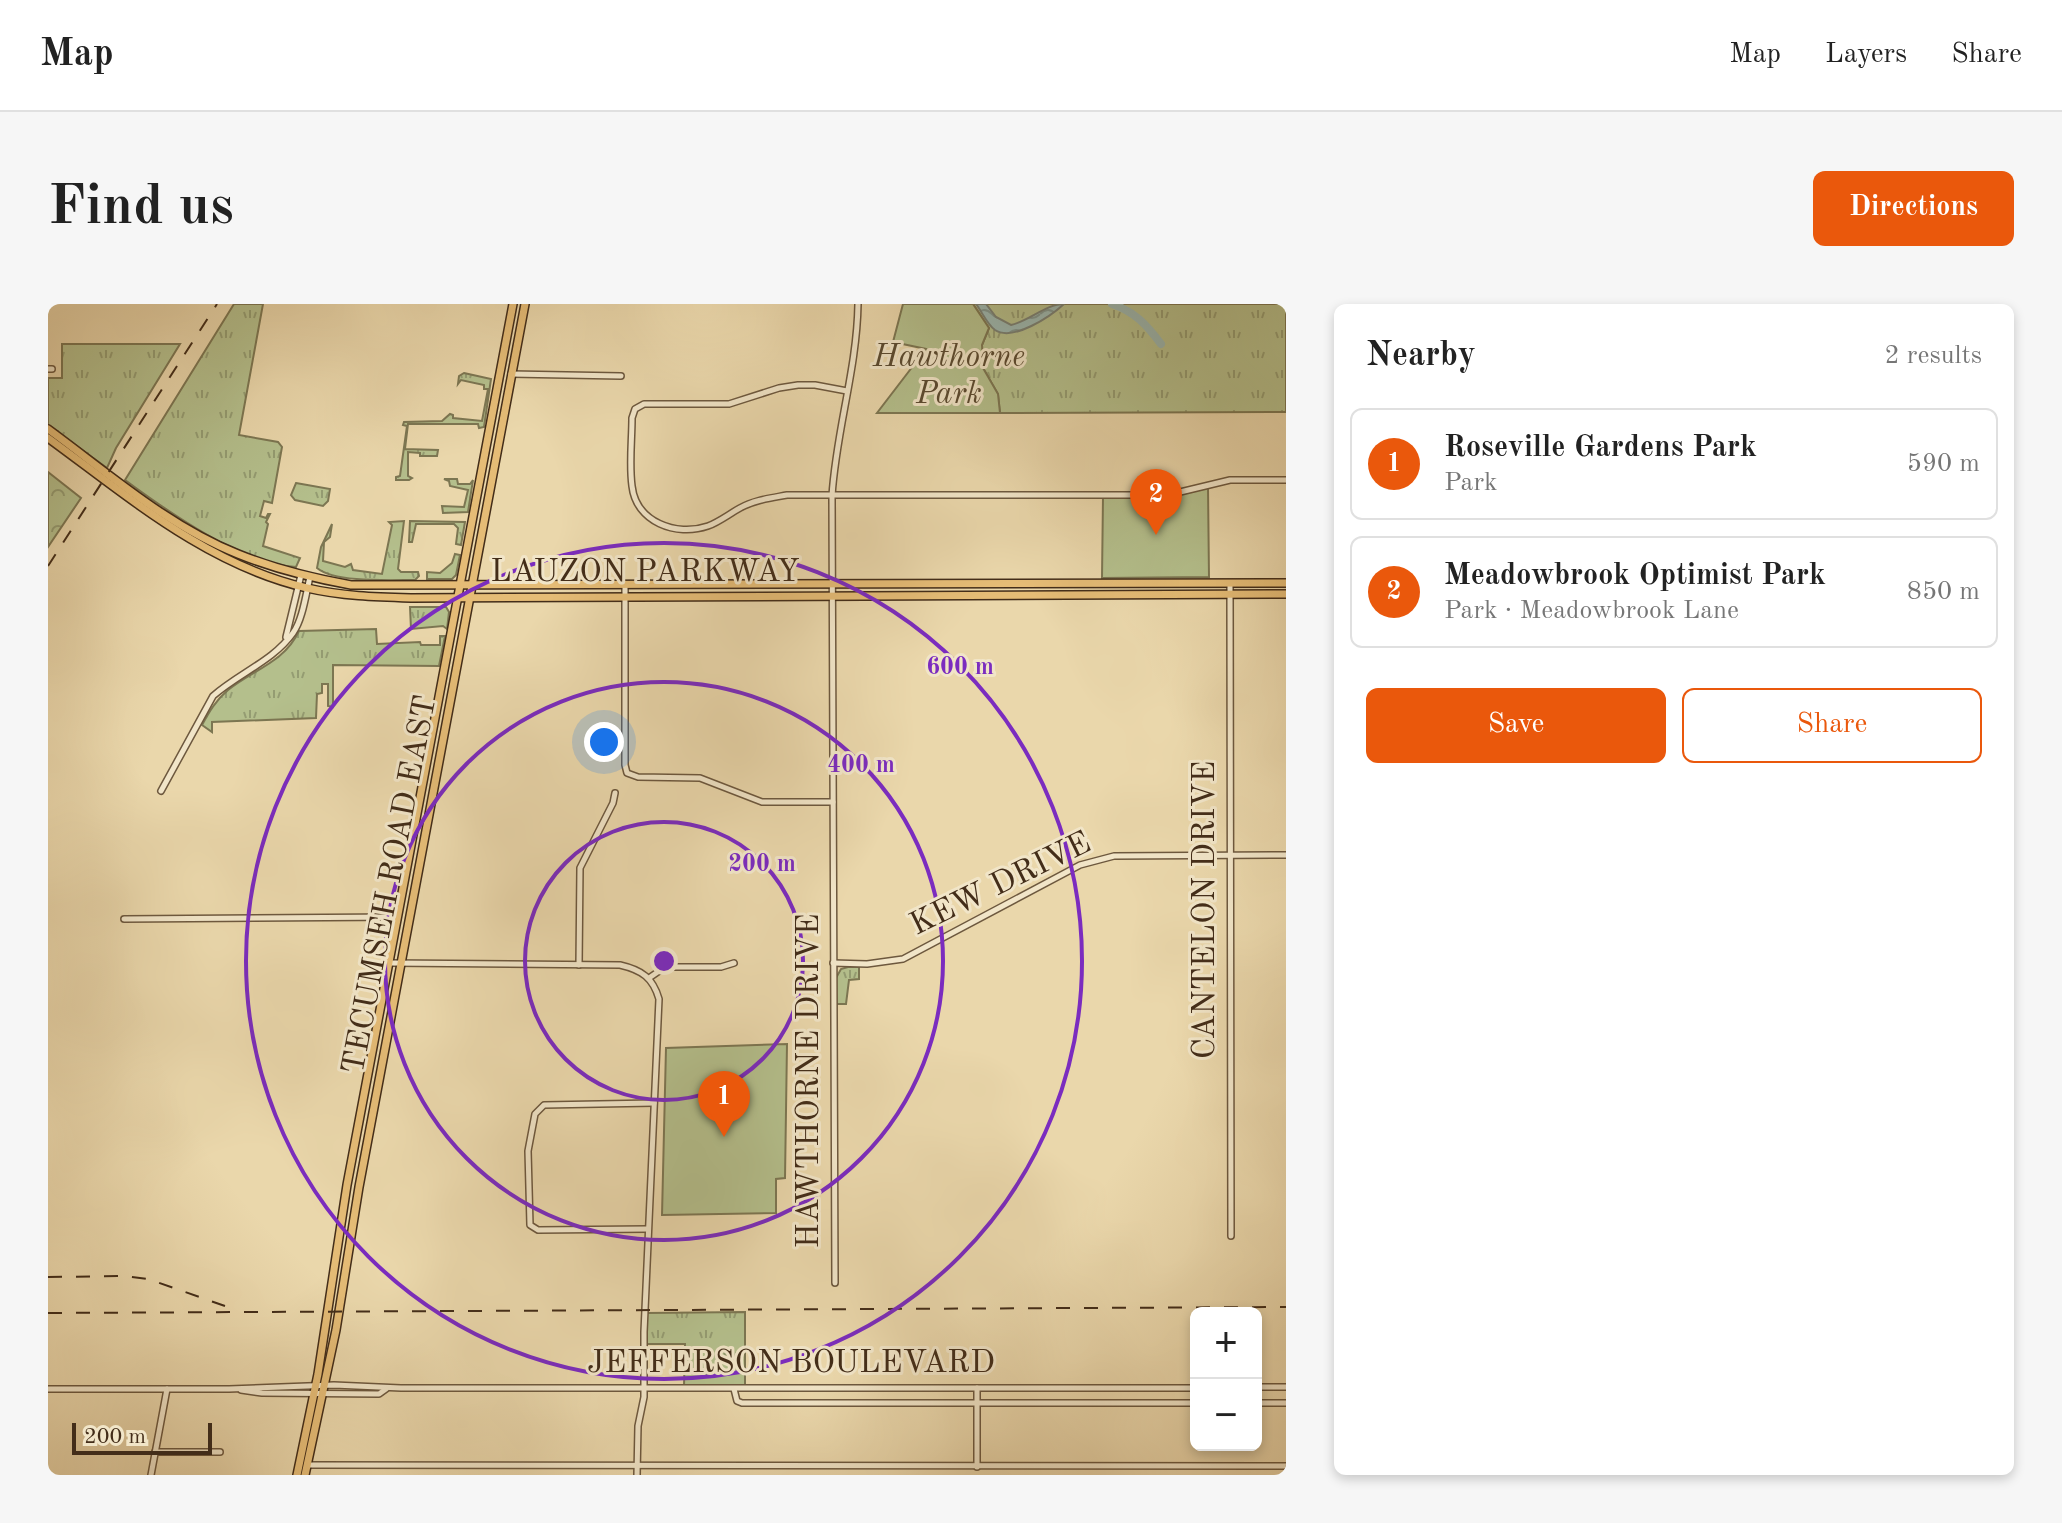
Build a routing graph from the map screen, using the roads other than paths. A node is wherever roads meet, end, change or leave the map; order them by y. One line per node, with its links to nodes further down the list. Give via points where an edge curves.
1 (513, 304): 15 (main road, TECUMSEH ROAD EAST)
2 (525, 304): 4 (main road, TECUMSEH ROAD EAST)
3 (858, 304): 6 (street, HAWTHORNE DRIVE)
4 (511, 374): 5 (street); 16 (main road, TECUMSEH ROAD EAST)
5 (621, 376)
6 (847, 391): 10 (street, HAWTHORNE DRIVE); 10 (street, via 798,385 729,404 644,404 632,418 636,502 661,525 693,530 767,498)
7 (48, 429): 11 (main road, LAUZON PARKWAY, via 192,531 235,553)
8 (48, 438): 18 (main road, LAUZON PARKWAY, via 189,540)
9 (1286, 480): 10 (street, via 1230,480 1158,495)
10 (832, 496): 14 (street, HAWTHORNE DRIVE)
11 (305, 576): 15 (main road, LAUZON PARKWAY, via 363,585); 18 (street)
12 (1230, 583): 13 (main road, LAUZON PARKWAY); 14 (main road, LAUZON PARKWAY); 19 (street, CANTELON DRIVE)
13 (1286, 583)
14 (833, 585): 17 (main road, LAUZON PARKWAY); 21 (street, HAWTHORNE DRIVE)
15 (460, 586): 16 (main road, LAUZON PARKWAY); 22 (main road, TECUMSEH ROAD EAST)
16 (472, 586): 17 (main road, LAUZON PARKWAY); 23 (main road, TECUMSEH ROAD EAST)
17 (625, 586): 24 (street)
18 (303, 587): 22 (main road, LAUZON PARKWAY, via 372,596); 25 (street, via 292,634 265,661 213,696)
19 (1230, 594): 20 (main road, LAUZON PARKWAY); 21 (main road, LAUZON PARKWAY); 28 (street, CANTELON DRIVE)
20 (1286, 594)
21 (832, 596): 24 (main road, LAUZON PARKWAY); 27 (street, HAWTHORNE DRIVE)
22 (458, 597): 23 (main road, LAUZON PARKWAY); 30 (main road, TECUMSEH ROAD EAST)
23 (470, 597): 24 (main road, LAUZON PARKWAY); 35 (main road, TECUMSEH ROAD EAST)
24 (625, 597): 27 (street, via 627,773 700,778 762,802)
25 (161, 791)
26 (615, 793): 36 (street, via 580,868)
27 (833, 802): 34 (street, HAWTHORNE DRIVE)
28 (1229, 855): 29 (street, KEW DRIVE); 34 (street, KEW DRIVE, via 1097,859 903,959); 40 (street, CANTELON DRIVE)
29 (1286, 855)
30 (398, 917): 31 (street); 32 (main road, TECUMSEH ROAD EAST)
31 (124, 919)
32 (390, 963): 35 (street); 52 (main road, TECUMSEH ROAD EAST)
33 (734, 963): 37 (street, via 665,967)
34 (833, 963): 41 (street, HAWTHORNE DRIVE)
35 (400, 965): 36 (street); 53 (main road, TECUMSEH ROAD EAST)
36 (579, 965): 37 (street, via 620,965)
37 (649, 978): 38 (street, via 659,999)
38 (654, 1103): 39 (street); 39 (street, via 544,1105 535,1114 528,1151 530,1225 538,1230)
39 (648, 1229): 50 (street)
40 (1231, 1236)
41 (835, 1283)
42 (1262, 1387): 43 (street)
43 (1286, 1387)
44 (792, 1388): 45 (street, JEFFERSON BOULEVARD); 51 (street, JEFFERSON BOULEVARD); 54 (street)
45 (977, 1388): 46 (street, JEFFERSON BOULEVARD); 55 (street)
46 (1170, 1388): 47 (street, JEFFERSON BOULEVARD); 56 (street)
47 (1190, 1388)
48 (48, 1389): 49 (street, JEFFERSON BOULEVARD)
49 (167, 1389): 52 (street, JEFFERSON BOULEVARD); 60 (street)
50 (644, 1389): 51 (street, JEFFERSON BOULEVARD); 53 (street, JEFFERSON BOULEVARD, via 386,1388 379,1394); 65 (street)
51 (734, 1389): 54 (street, via 742,1403)
52 (314, 1390): 53 (street, JEFFERSON BOULEVARD); 69 (main road, TECUMSEH ROAD EAST)
53 (324, 1390): 62 (main road, TECUMSEH ROAD EAST)
54 (793, 1403): 55 (street)
55 (977, 1403): 56 (street); 66 (street)
56 (1169, 1403): 57 (street)
57 (1190, 1403)
58 (1262, 1403): 59 (street)
59 (1286, 1403)
60 (155, 1452): 61 (street); 68 (street)
61 (220, 1452)
62 (308, 1465): 65 (street); 70 (main road, TECUMSEH ROAD EAST)
63 (1165, 1466): 64 (street); 66 (street); 72 (street)
64 (1286, 1466)
65 (637, 1467): 67 (street); 71 (street)
66 (977, 1467): 67 (street)
67 (795, 1470)
68 (151, 1475)
69 (297, 1475)
70 (305, 1475)
71 (637, 1475)
72 (1165, 1475)

